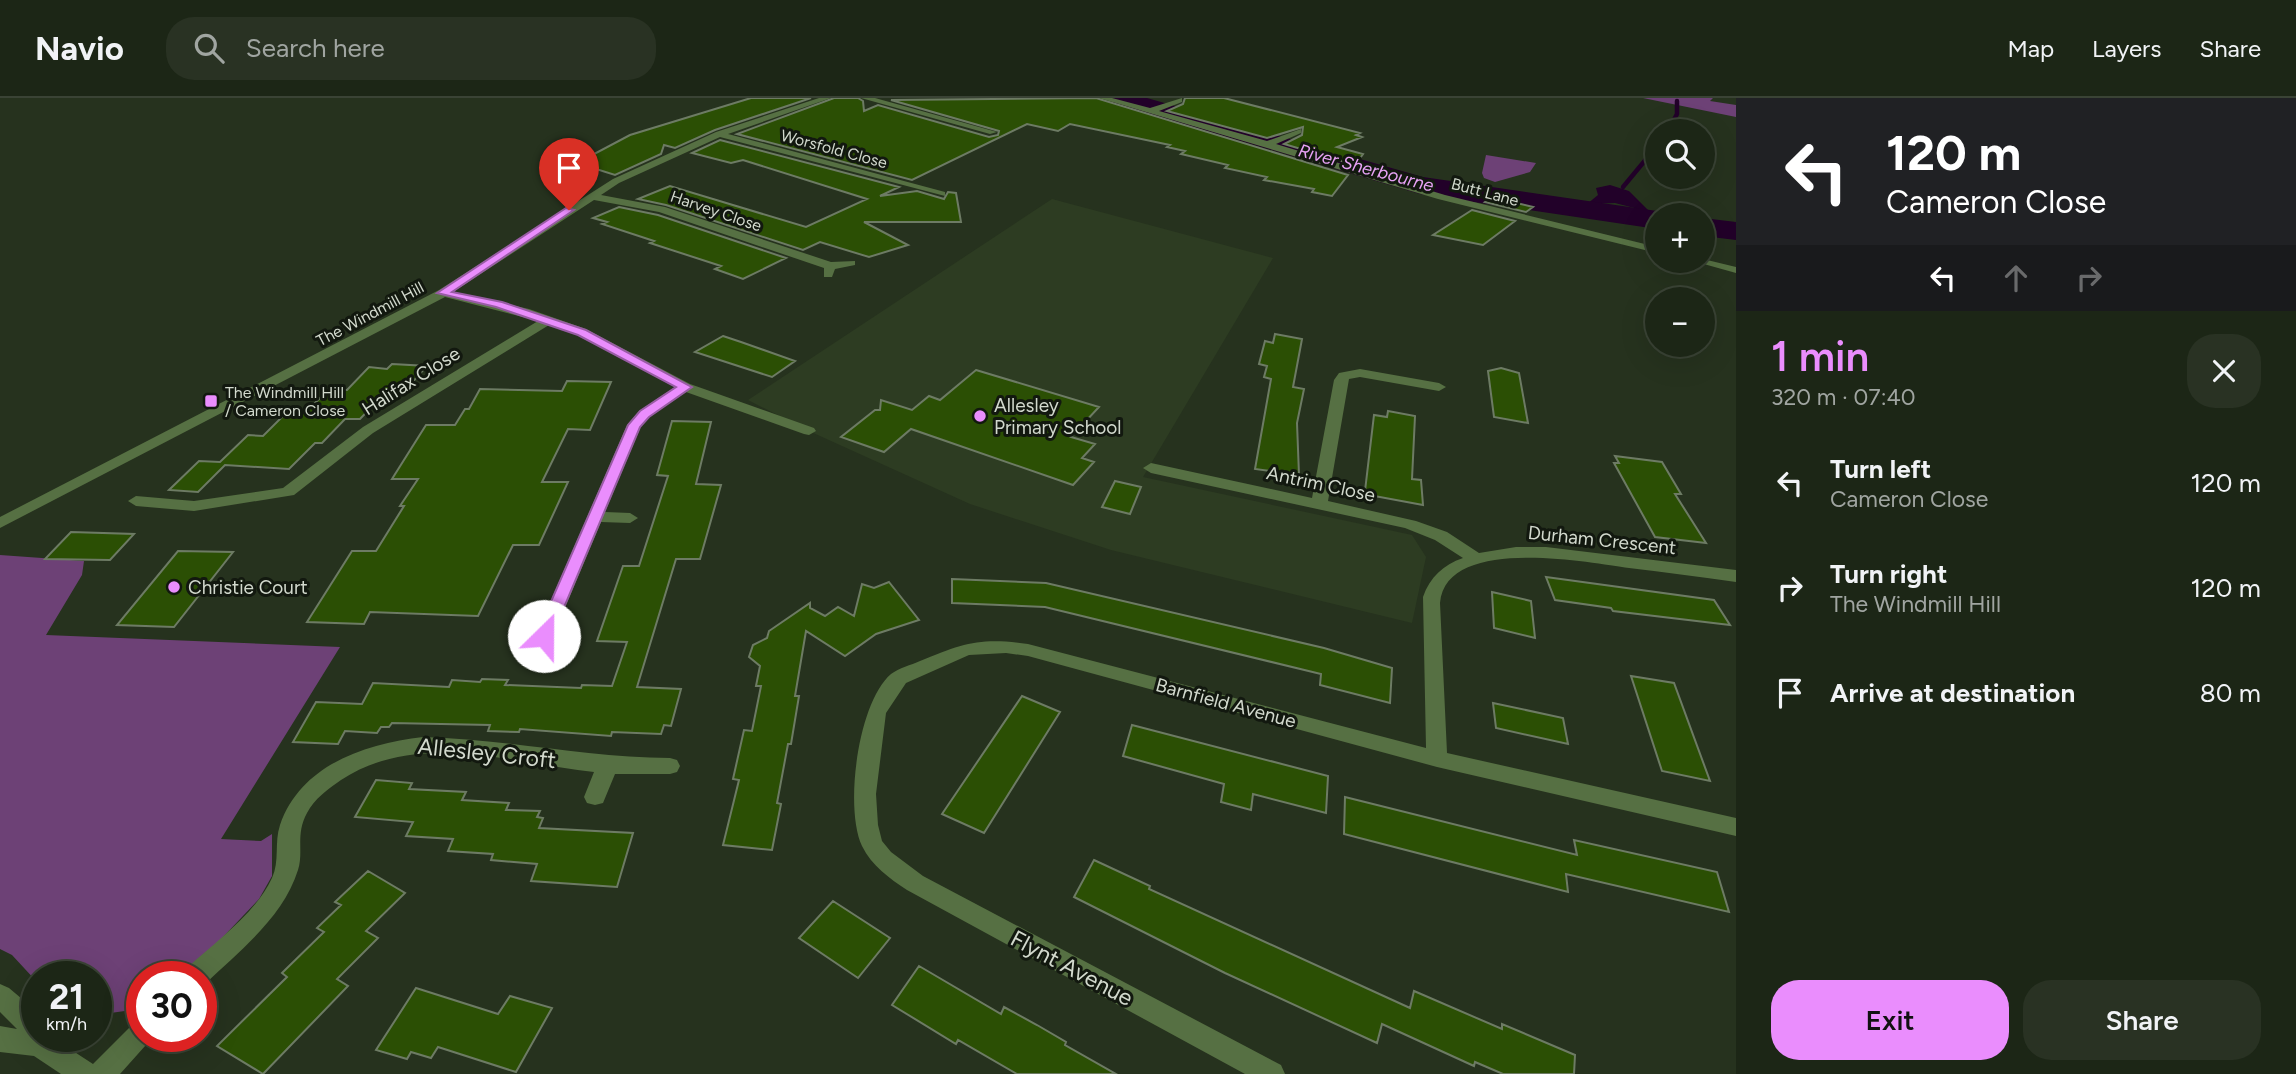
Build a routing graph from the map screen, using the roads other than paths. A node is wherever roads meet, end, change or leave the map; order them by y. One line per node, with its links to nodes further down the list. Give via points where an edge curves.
1 (827, 98): 8 (street, The Windmill Hill)
2 (865, 98): 7 (street)
3 (1102, 98): 5 (street, Butt Lane)
4 (1179, 100): 5 (street)
5 (1156, 109): 9 (street, Butt Lane)
6 (1285, 127): 9 (street, via 1302,132)
7 (994, 132)
8 (719, 134): 10 (street, Worsfold Close, via 939,198); 11 (street, The Windmill Hill)
9 (1272, 142): 12 (street, Butt Lane, via 1442,197)
10 (955, 192)
11 (590, 196): 13 (street, Harvey Close, via 661,209 829,271); 16 (street, The Windmill Hill)
12 (1645, 247)
13 (851, 264)
14 (1715, 265): 15 (street)
15 (1736, 270)
16 (443, 293): 17 (street); 26 (street, The Windmill Hill)
17 (548, 320): 18 (street, via 582,332); 22 (street, Halifax Close, via 368,430 288,492 194,506)
18 (685, 387): 20 (street); 24 (street, via 634,425)
19 (1439, 387): 23 (street, via 1360,373 1344,376)
20 (809, 431)
21 (1151, 468): 23 (street, Antrim Close)
22 (136, 501)
23 (1319, 505): 27 (street, Antrim Close, via 1425,529)
24 (595, 517): 25 (street); 29 (street)
25 (631, 518)
26 (0, 523)
27 (1475, 558): 28 (street, Durham Crescent, via 1546,552); 30 (street, Durham Crescent, via 1448,574 1432,594)
28 (1736, 576)
29 (544, 636)
30 (1437, 759): 34 (street, Barnfield Avenue); 35 (street, Barnfield Avenue, via 1028,650 984,646 966,649 899,678 881,701 866,796 866,824)
31 (607, 766): 32 (street, Allesley Croft); 33 (street); 36 (street, Allesley Croft, via 409,744 364,755 305,797 293,819 287,867 274,898)
32 (670, 766)
33 (595, 797)
34 (1736, 827)
35 (878, 852): 45 (street, Flynt Avenue, via 915,883)
36 (211, 961)
37 (0, 996): 38 (street)
38 (21, 1015)
39 (0, 1039): 40 (street)
40 (21, 1042)
41 (126, 1049): 44 (street)
42 (51, 1052): 43 (street)
43 (85, 1074)
44 (102, 1074)
45 (1272, 1074)

